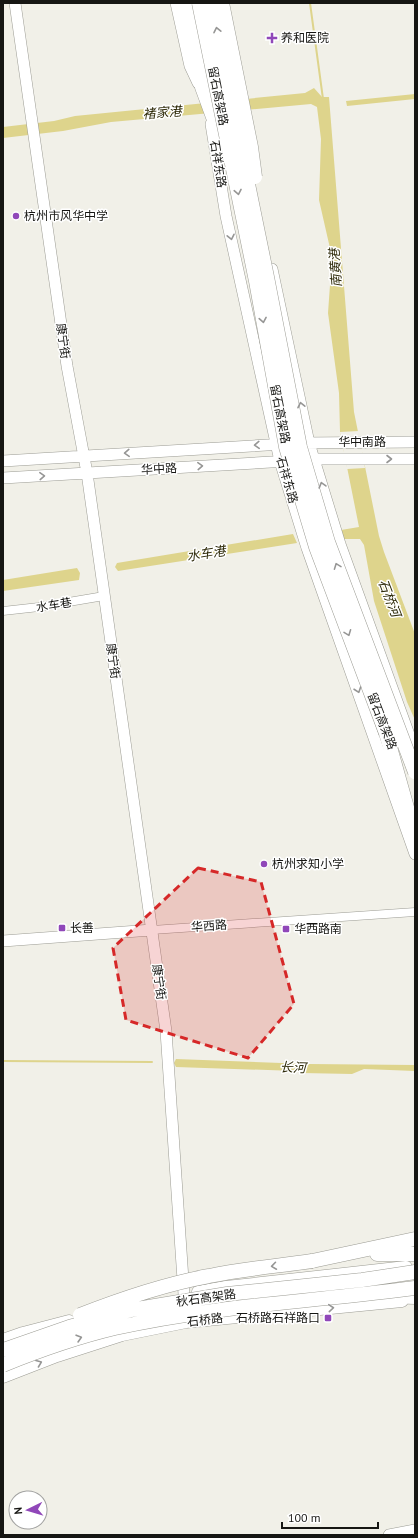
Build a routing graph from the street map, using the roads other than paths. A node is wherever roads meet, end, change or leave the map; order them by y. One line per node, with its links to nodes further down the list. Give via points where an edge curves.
1 (15, 3): 12 (main road, 康宁街, via 67,366)
2 (176, 3): 11 (main road, 石祥东路, one-way to 11, via 190,66 210,116 226,216)
3 (185, 3): 7 (highway, bridge, via 202,87)
4 (199, 3): 7 (highway, 留石高架路, bridge)
5 (211, 3): 8 (highway, 留石高架路, one-way to 5, bridge)
6 (222, 3): 8 (highway, bridge, via 252,148); 10 (main road, one-way to 6, bridge, via 259,206)
7 (233, 170): 21 (highway, 留石高架路, one-way to 21, bridge, via 286,447 316,547)
8 (267, 276): 23 (highway, 留石高架路, one-way to 8, bridge, via 326,534 300,447)
9 (415, 442): 10 (main road, 华中南路)
10 (310, 443): 11 (main road, 华中路); 13 (main road)
11 (277, 445): 12 (main road, 华中路, one-way to 12); 16 (main road, 石祥东路)
12 (84, 456): 15 (main road, 华中路); 17 (main road, 康宁街)
13 (314, 458): 14 (main road, 华中南路, one-way to 14); 16 (main road, 华中路); 22 (main road, one-way to 13, via 340,544)
14 (415, 459)
15 (3, 461)
16 (280, 461): 17 (main road, 华中路, one-way to 16); 26 (main road, 石祥东路, one-way to 26)
17 (87, 473): 18 (main road, 华中路, one-way to 17); 19 (main road, 康宁街)
18 (3, 478)
19 (104, 596): 20 (street, 水车巷); 28 (main road, 康宁街)
20 (3, 611)
21 (386, 733): 24 (highway, 留石高架路); 25 (highway)
22 (415, 751)
23 (415, 772)
24 (415, 810)
25 (415, 836)
26 (415, 854)
27 (415, 912): 28 (street, 华西路)
28 (152, 930): 29 (main road, 华西路); 36 (main road, 康宁街, via 166,1031)
29 (3, 941)
30 (415, 1239): 32 (highway)
31 (415, 1254): 32 (highway, via 392,1253)
32 (312, 1261): 41 (highway, one-way to 41, bridge, via 230,1272 183,1282 122,1300)
33 (415, 1266): 36 (main road)
34 (415, 1272): 42 (highway, 秋石高架路, bridge, via 227,1294 138,1309 69,1326)
35 (415, 1288): 37 (highway, 秋石高架路, bridge)
36 (183, 1294): 39 (main road, 康宁街); 40 (main road, via 118,1308)
37 (338, 1297): 38 (highway, bridge); 43 (highway, 秋石高架路, one-way to 37, bridge, via 54,1345 145,1322 207,1311)
38 (415, 1298): 39 (main road, 石桥路, one-way to 38)
39 (186, 1322): 44 (main road, 石桥路, one-way to 39, via 122,1335)
40 (3, 1340)
41 (3, 1345)
42 (3, 1350)
43 (3, 1365)
44 (3, 1377)
45 (415, 1530): 46 (main road)
46 (389, 1535)

